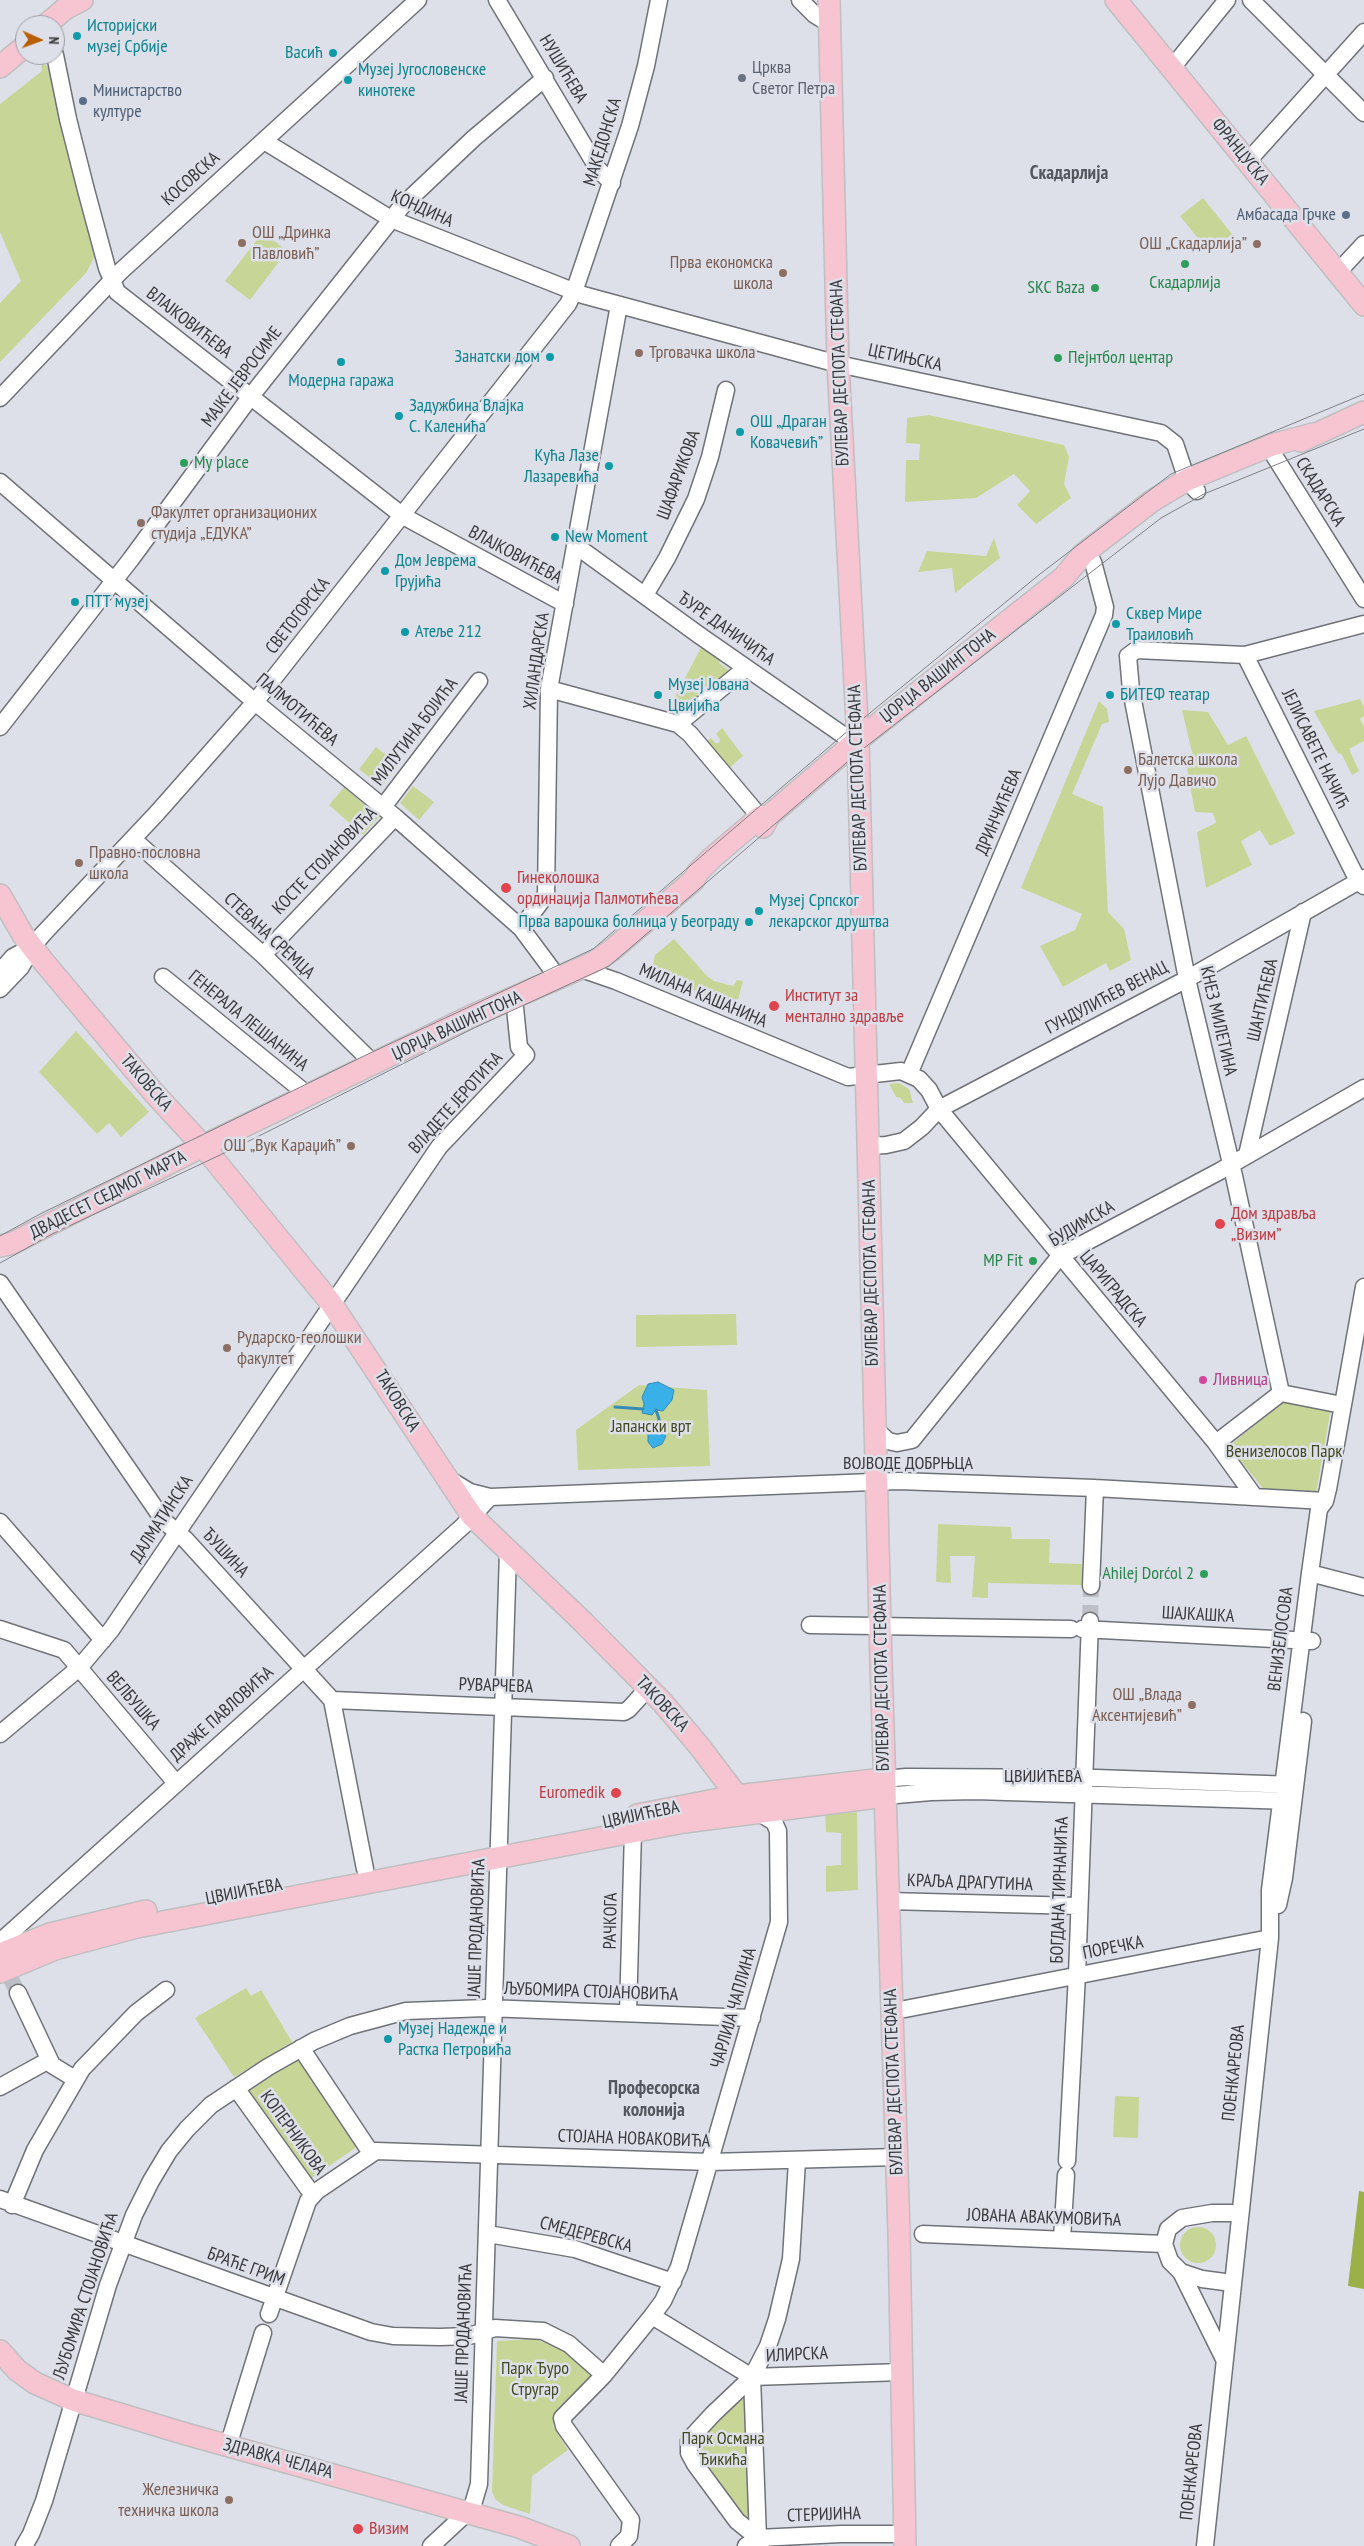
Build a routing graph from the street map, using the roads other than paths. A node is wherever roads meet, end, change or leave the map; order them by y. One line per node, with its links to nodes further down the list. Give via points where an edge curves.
1 (82, 0): 10 (main road)
2 (418, 0): 22 (street, КОСОВСКА)
3 (497, 0): 20 (street, НУШИЋЕВА)
4 (659, 0): 24 (street, МАКЕДОНСКА, via 643,75)
5 (800, 0): 11 (street, via 815,15)
6 (829, 0): 11 (main road, БУЛЕВАР ДЕСПОТА СТЕФАНА)
7 (1116, 0): 18 (main road, ФРАНЦУСКА)
8 (1227, 0): 18 (street)
9 (1251, 0): 19 (street)
10 (59, 15)
11 (828, 22): 32 (main road, БУЛЕВАР ДЕСПОТА СТЕФАНА)
12 (1364, 32): 19 (street)
13 (15, 39): 14 (main road)
14 (0, 50)
15 (15, 54): 17 (main road)
16 (57, 65): 28 (street, ВЛАЈКОВИЋЕВА, via 68,119)
17 (0, 67)
18 (1172, 69): 23 (main road, ФРАНЦУСКА)
19 (1325, 74): 21 (street); 23 (street)
20 (545, 78): 24 (street, НУШИЋЕВА, via 598,169); 25 (street, МАЈКЕ ЈЕВРОСИМЕ, via 474,138)
21 (1364, 113)
22 (264, 141): 25 (street, КОНДИНА); 28 (street, КОСОВСКА)
23 (1248, 161): 27 (main road, ФРАНЦУСКА)
24 (612, 183): 29 (street, МАКЕДОНСКА)
25 (391, 219): 29 (street, КОНДИНА); 34 (street, МАЈКЕ ЈЕВРОСИМЕ)
26 (1364, 244): 27 (street)
27 (1338, 272): 31 (main road, ФРАНЦУСКА)
28 (111, 280): 34 (street, ВЛАЈКОВИЋЕВА, via 117,292); 35 (street, КОСОВСКА)
29 (574, 292): 30 (street, ЦЕТИЊСКА); 40 (street, СВЕТОГОРСКА)
30 (619, 305): 32 (street, ЦЕТИЊСКА); 42 (street, ХИЛАНДАРСКА)
31 (1364, 305)
32 (838, 364): 39 (street, ЦЕТИЊСКА, via 1161,433 1175,444); 57 (main road, БУЛЕВАР ДЕСПОТА СТЕФАНА)
33 (726, 390): 46 (street, ШАФАРИКОВА, via 696,499)
34 (251, 396): 40 (street, ВЛАЈКОВИЋЕВА); 45 (street, МАЈКЕ ЈЕВРОСИМЕ)
35 (0, 398)
36 (1364, 412): 37 (main road, ЏОРЏА ВАШИНГТОНА)
37 (1274, 451): 39 (main road, ЏОРЏА ВАШИНГТОНА); 47 (street, СКАДАРСКА)
38 (0, 482): 45 (street, ПАЛМОТИЋЕВА)
39 (1192, 485): 41 (main road, ЏОРЏА ВАШИНГТОНА, via 1152,501); 43 (main road, ЏОРЏА ВАШИНГТОНА)
40 (403, 516): 48 (street, ВЛАЈКОВИЋЕВА); 54 (street, СВЕТОГОРСКА)
41 (1106, 537): 43 (main road, via 1095,550); 44 (main road, ЏОРЏА ВАШИНГТОНА, via 1083,554)
42 (575, 544): 46 (street, ЂУРЕ ДАНИЧИЋА); 48 (street, ХИЛАНДАРСКА)
43 (1094, 562): 44 (main road, ЏОРЏА ВАШИНГТОНА); 76 (street, ДРИНЧИЋЕВА, via 1104,615)
44 (1064, 577): 57 (main road, ЏОРЏА ВАШИНГТОНА)
45 (114, 581): 54 (street, ПАЛМОТИЋЕВА); 56 (street, МАЈКЕ ЈЕВРОСИМЕ)
46 (645, 595): 51 (street, ЂУРЕ ДАНИЧИЋА)
47 (1364, 599)
48 (564, 604): 53 (street, ХИЛАНДАРСКА)
49 (1364, 624): 50 (street)
50 (1245, 655): 61 (street, ЈЕЛИСАВЕТЕ НАЧИЋ); 71 (street, КНЕЗ МИЛЕТИНА, via 1136,650 1128,656 1131,690)
51 (746, 668): 55 (street); 57 (street, ЂУРЕ ДАНИЧИЋА, via 843,735)
52 (479, 681): 58 (street, МИЛУТИНА БОЈИЋА)
53 (550, 689): 55 (street); 64 (street, ХИЛАНДАРСКА, via 546,896)
54 (254, 702): 58 (street, ПАЛМОТИЋЕВА); 60 (street, СВЕТОГОРСКА)
55 (678, 724): 59 (street)
56 (0, 727)
57 (858, 740): 59 (main road, ЏОРЏА ВАШИНГТОНА); 75 (main road, БУЛЕВАР ДЕСПОТА СТЕФАНА)
58 (389, 812): 64 (street, ПАЛМОТИЋЕВА); 66 (street, КОСТЕ СТОЈАНОВИЋА)
59 (764, 816): 67 (main road, ЏОРЏА ВАШИНГТОНА, via 712,858 694,880 612,950)
60 (133, 839): 65 (street, СВЕТОГОРСКА); 66 (street, СТЕВАНА СРЕМЦА)
61 (1362, 882): 63 (street, ГУНДУЛИЋЕВ ВЕНАЦ)
62 (0, 895): 65 (main road, ТАКОВСКА)
63 (1303, 912): 71 (street, ГУНДУЛИЋЕВ ВЕНАЦ); 82 (street, ШАНТИЋЕВА)
64 (520, 928): 70 (street, ПАЛМОТИЋЕВА)
65 (32, 947): 68 (street, via 13,957); 72 (street, via 21,966); 80 (main road, ТАКОВСКА, via 154,1093)
66 (263, 955): 74 (street, СТЕВАНА СРЕМЦА)
67 (581, 969): 70 (main road, ЏОРЏА ВАШИНГТОНА); 75 (street, МИЛАНА КАШАНИНА, via 848,1077)
68 (0, 972)
69 (163, 977): 78 (street, ГЕНЕРАЛА ЛЕШЈАНИНА)
70 (559, 979): 73 (main road, ЏОРЏА ВАШИНГТОНА)
71 (1186, 979): 79 (street, ГУНДУЛИЋЕВ ВЕНАЦ); 83 (street, КНЕЗ МИЛЕТИНА)
72 (0, 989)
73 (514, 998): 74 (main road, ЏОРЏА ВАШИНГТОНА); 88 (street, ВЛАДЕТЕ ЈЕРОТИЋА, via 519,1047 526,1055 439,1147)
74 (375, 1065): 78 (main road, ЏОРЏА ВАШИНГТОНА)
75 (867, 1074): 76 (street, МИЛАНА КАШАНИНА, via 901,1071); 81 (main road, БУЛЕВАР ДЕСПОТА СТЕФАНА)
76 (909, 1074): 79 (street, ЦАРИГРАДСКА, via 929,1090)
77 (1364, 1088): 82 (street, БУДИМСКА)
78 (309, 1096): 80 (main road, ЏОРЏА ВАШИНГТОНА)
79 (939, 1109): 81 (street, ГУНДУЛИЋЕВ ВЕНАЦ, via 904,1141); 85 (street, ЦАРИГРАДСКА)
80 (204, 1146): 84 (main road, ДВАДЕСЕТ СЕДМОГ МАРТА); 88 (main road, ТАКОВСКА)
81 (868, 1146): 91 (main road, БУЛЕВАР ДЕСПОТА СТЕФАНА)
82 (1247, 1155): 83 (street, БУДИМСКА)
83 (1231, 1164): 85 (street, БУДИМСКА); 89 (street, КНЕЗ МИЛЕТИНА)
84 (4, 1248)
85 (1060, 1256): 91 (street, БУДИМСКА, via 912,1440 888,1441); 92 (street, ЦАРИГРАДСКА)
86 (0, 1283): 101 (street, ЂУШИНА, via 164,1520)
87 (1364, 1287): 90 (street, ВЕНИЗЕЛОСОВА)
88 (332, 1303): 93 (main road, ТАКОВСКА); 101 (street, ДАЛМАТИНСКА)
89 (1282, 1393): 90 (street); 92 (street)
90 (1342, 1405): 98 (street, ВЕНИЗЕЛОСОВА)
91 (875, 1429): 94 (main road, БУЛЕВАР ДЕСПОТА СТЕФАНА)
92 (1216, 1443): 96 (street, ЦАРИГРАДСКА)
93 (446, 1477): 97 (street, ВОЈВОДЕ ДОБРЊЦА, via 463,1489); 99 (main road, ТАКОВСКА)
94 (877, 1482): 95 (street, ВОЈВОДЕ ДОБРЊЦА); 97 (street, ВОЈВОДЕ ДОБРЊЦА); 107 (main road, БУЛЕВАР ДЕСПОТА СТЕФАНА)
95 (1095, 1488): 96 (street, ВОЈВОДЕ ДОБРЊЦА); 104 (street)
96 (1254, 1496): 98 (street, ВОЈВОДЕ ДОБРЊЦА)
97 (490, 1497): 99 (street)
98 (1325, 1501): 103 (street, ВЕНИЗЕЛОСОВА, via 1328,1510)
99 (472, 1516): 102 (main road, ТАКОВСКА); 113 (street, ДРАЖЕ ПАВЛОВИЋА)
100 (0, 1522): 110 (street)
101 (177, 1532): 110 (street, ДАЛМАТИНСКА); 113 (street, ЂУШИНА)
102 (508, 1552): 114 (main road, ТАКОВСКА); 116 (street, ЈАШЕ ПРОДАНОВИЋА)
103 (1315, 1574): 105 (street); 111 (street, ВЕНИЗЕЛОСОВА)
104 (1091, 1586)
105 (1364, 1587)
106 (810, 1625): 107 (street, ШАЈКАШКА)
107 (880, 1625): 108 (street, ШАЈКАШКА); 120 (main road, БУЛЕВАР ДЕСПОТА СТЕФАНА)
108 (1083, 1627): 111 (street, ШАЈКАШКА); 118 (street, БОГДАНА ТИРНАНИЋА)
109 (0, 1629): 112 (street, ВЕЛБУШКА, via 58,1647)
110 (103, 1640): 112 (street, ДАЛМАТИНСКА)
111 (1307, 1640): 121 (street, ВЕНИЗЕЛОСОВА)
112 (79, 1668): 117 (street, ДАЛМАТИНСКА); 119 (street, ВЕЛБУШКА)
113 (304, 1668): 115 (street, ЂУШИНА); 119 (street, ДРАЖЕ ПАВЛОВИЋА)
114 (648, 1688): 116 (street, РУВАРЧЕВА, via 624,1712); 123 (main road, ТАКОВСКА, via 691,1736)
115 (332, 1700): 116 (street, РУВАРЧЕВА); 128 (street)
116 (503, 1706): 127 (street, ЈАШЕ ПРОДАНОВИЋА)
117 (0, 1734)
118 (1084, 1777): 120 (street, ЦВИЈИЋЕВА); 121 (street, ЦВИЈИЋЕВА); 122 (street, БОГДАНА ТИРНАНИЋА)
119 (176, 1783): 132 (street, ДРАЖЕ ПАВЛОВИЋА)
120 (884, 1788): 122 (street, ЦВИЈИЋЕВА); 123 (main road, ЦВИЈИЋЕВА); 124 (main road, ЦВИЈИЋЕВА); 129 (main road, БУЛЕВАР ДЕСПОТА СТЕФАНА)
121 (1288, 1793): 122 (street, ЦВИЈИЋЕВА); 131 (street, ПОЕНКАРЕОВА, via 1284,1878)
122 (1083, 1794): 130 (street, БОГДАНА ТИРНАНИЋА)
123 (736, 1796): 124 (main road, ТАКОВСКА); 125 (main road, via 734,1807); 127 (main road, ЦВИЈИЋЕВА)
124 (756, 1811): 125 (main road, ЦВИЈИЋЕВА); 140 (street, ЧАРЛИЈА ЧАПЛИНА, via 774,1822 778,1831 780,1904 776,1931)
125 (719, 1816): 126 (main road, ЦВИЈИЋЕВА)
126 (633, 1831): 127 (main road, ЦВИЈИЋЕВА); 139 (street, РАЧКОГА)
127 (500, 1850): 128 (main road, ЦВИЈИЋЕВА); 133 (main road, ЦВИЈИЋЕВА, via 130,1929 62,1947); 137 (street, ЈАШЕ ПРОДАНОВИЋА)
128 (365, 1869): 133 (main road, ЦВИЈИЋЕВА, via 102,1920 50,1934)
129 (888, 1901): 130 (street, КРАЉА ДРАГУТИНА); 148 (main road, БУЛЕВАР ДЕСПОТА СТЕФАНА)
130 (1080, 1906): 134 (street, БОГДАНА ТИРНАНИЋА)
131 (1270, 1938): 134 (street, ПОРЕЧКА); 153 (street, ПОЕНКАРЕОВА)
132 (0, 1942)
133 (4, 1968)
134 (1077, 1979): 138 (street, ПОРЕЧКА); 156 (street, БОГДАНА ТИРНАНИЋА)
135 (166, 1990): 143 (street, via 136,2013)
136 (18, 1993): 142 (street)
137 (494, 2008): 139 (street, ЉУБОМИРА СТОЈАНОВИЋА); 141 (street, ЉУБОМИРА СТОЈАНОВИЋА, via 406,2010 350,2026); 147 (street, ЈАШЕ ПРОДАНОВИЋА)
138 (905, 2009)
139 (628, 2013): 140 (street, ЉУБОМИРА СТОЈАНОВИЋА)
140 (752, 2018): 150 (street, ЧАРЛИЈА ЧАПЛИНА)
141 (301, 2048): 145 (street, ЉУБОМИРА СТОЈАНОВИЋА); 146 (street)
142 (49, 2060): 143 (street); 144 (street)
143 (75, 2079): 152 (street)
144 (0, 2087)
145 (236, 2088): 151 (street, КОПЕРНИКОВА); 157 (street, ЉУБОМИРА СТОЈАНОВИЋА, via 198,2117 169,2151 151,2180)
146 (372, 2153): 147 (street, СТОЈАНА НОВАКОВИЋА, via 381,2150); 151 (street, СТОЈАНА НОВАКОВИЋА)
147 (491, 2154): 150 (street, СТОЈАНА НОВАКОВИЋА); 154 (street, ЈАШЕ ПРОДАНОВИЋА)
148 (897, 2157): 149 (street, СТОЈАНА НОВАКОВИЋА); 168 (main road, БУЛЕВАР ДЕСПОТА СТЕФАНА)
149 (797, 2161): 150 (street, СТОЈАНА НОВАКОВИЋА); 170 (street, via 791,2259 777,2320)
150 (710, 2162): 160 (street, ЧАРЛИЈА ЧАПЛИНА)
151 (312, 2194): 162 (street, КОПЕРНИКОВА)
152 (6, 2202): 157 (street, БРАЋЕ ГРИМ)
153 (1239, 2213): 158 (street, via 1182,2218 1168,2229); 161 (street, ПОЕНКАРЕОВА)
154 (488, 2234): 160 (street, СМЕДЕРЕВСКА, via 576,2249); 164 (street, ЈАШЕ ПРОДАНОВИЋА)
155 (923, 2234): 156 (street, ЈОВАНА АВАКУМОВИЋА)
156 (1062, 2239): 158 (street, ЈОВАНА АВАКУМОВИЋА)
157 (122, 2243): 162 (street, БРАЋЕ ГРИМ); 171 (street, ЉУБОМИРА СТОЈАНОВИЋА)
158 (1164, 2244): 159 (street, via 1170,2261)
159 (1182, 2272): 161 (street, via 1202,2279); 167 (street)
160 (673, 2282): 163 (street, ЧАРЛИЈА ЧАПЛИНА)
161 (1232, 2283): 167 (street, ПОЕНКАРЕОВА)
162 (271, 2306): 164 (street, БРАЋЕ ГРИМ, via 384,2335 464,2337)
163 (652, 2316): 169 (street, ЧАРЛИЈА ЧАПЛИНА); 170 (street, ИЛИРСКА)
164 (484, 2331): 169 (street, via 510,2328 552,2334 569,2344); 173 (street, ЈАШЕ ПРОДАНОВИЋА, via 479,2484 477,2498)
165 (263, 2333): 172 (street)
166 (0, 2351): 171 (main road, ЗДРАВКА ЧЕЛАРА, via 17,2370 35,2383)
167 (1224, 2359): 180 (street, ПОЕНКАРЕОВА)
168 (902, 2372): 170 (street, ИЛИРСКА); 174 (main road, БУЛЕВАР ДЕСПОТА СТЕФАНА)
169 (604, 2375): 179 (street, ЧАРЛИЈА ЧАПЛИНА, via 562,2419 631,2520 629,2536)
170 (752, 2377): 175 (street); 175 (street, via 697,2430 689,2440 689,2453)
171 (73, 2400): 172 (main road, ЗДРАВКА ЧЕЛАРА); 176 (street, ЉУБОМИРА СТОЈАНОВИЋА, via 44,2501)
172 (228, 2446): 173 (main road, ЗДРАВКА ЧЕЛАРА)
173 (468, 2513): 177 (street); 178 (main road, ЗДРАВКА ЧЕЛАРА)
174 (905, 2540): 175 (street, СТЕРИЈИНА, via 841,2534)
175 (755, 2543)
176 (24, 2546)
177 (431, 2546)
178 (568, 2546)
179 (619, 2546)
180 (1204, 2546)

